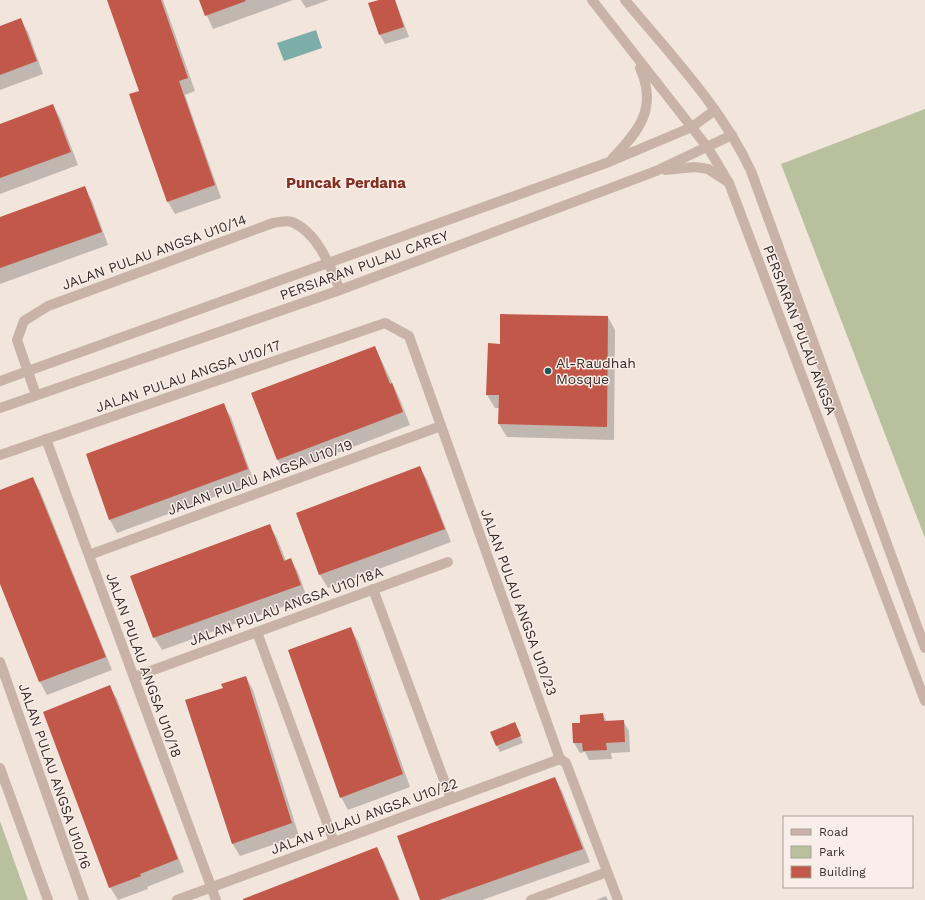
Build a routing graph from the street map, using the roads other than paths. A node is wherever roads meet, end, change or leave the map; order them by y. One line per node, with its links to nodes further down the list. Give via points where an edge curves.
1 (592, 0): 3 (street, PERSIARAN PULAU ANGSA)
2 (625, 0): 4 (street, PERSIARAN PULAU ANGSA)
3 (635, 57): 5 (street, PERSIARAN PULAU ANGSA); 8 (street, via 648,92 644,116 631,139)
4 (715, 110): 5 (street, PERSIARAN PULAU CAREY); 6 (street, PERSIARAN PULAU ANGSA)
5 (692, 128): 7 (street, PERSIARAN PULAU ANGSA); 8 (street, PERSIARAN PULAU CAREY)
6 (732, 135): 7 (street, PERSIARAN PULAU CAREY); 25 (street, PERSIARAN PULAU ANGSA, via 751,171)
7 (708, 148): 9 (street, PERSIARAN PULAU CAREY); 10 (street, PERSIARAN PULAU ANGSA)
8 (609, 162): 11 (street, PERSIARAN PULAU CAREY)
9 (656, 171): 10 (street, via 695,167 708,169); 12 (street, PERSIARAN PULAU CAREY)
10 (729, 183): 28 (street, PERSIARAN PULAU ANGSA)
11 (328, 263): 12 (street, JALAN PULAU ANGSA U10/14); 14 (street, PERSIARAN PULAU CAREY); 14 (street, JALAN PULAU ANGSA U10/14, via 308,233 290,222 273,222 48,306 24,321 17,340)
12 (340, 290): 16 (street, PERSIARAN PULAU CAREY)
13 (385, 323): 18 (street, JALAN PULAU ANGSA U10/23, via 409,336); 19 (street, JALAN PULAU ANGSA U10/17)
14 (28, 370): 15 (street, PERSIARAN PULAU CAREY); 16 (street, JALAN PULAU ANGSA U10/14)
15 (0, 381)
16 (36, 395): 17 (street, PERSIARAN PULAU CAREY)
17 (0, 408)
18 (441, 426): 21 (street, JALAN PULAU ANGSA U10/19); 29 (street, JALAN PULAU ANGSA U10/23)
19 (46, 439): 20 (street, JALAN PULAU ANGSA U10/17); 21 (street, JALAN PULAU ANGSA U10/18)
20 (0, 455)
21 (89, 555): 27 (street, JALAN PULAU ANGSA U10/18)
22 (448, 562): 23 (street, JALAN PULAU ANGSA U10/18A)
23 (373, 589): 24 (street, JALAN PULAU ANGSA U10/18A); 31 (street)
24 (257, 632): 27 (street, JALAN PULAU ANGSA U10/18A); 32 (street)
25 (925, 648)
26 (0, 662): 36 (street, JALAN PULAU ANGSA U10/16)
27 (134, 678): 34 (street, JALAN PULAU ANGSA U10/18)
28 (925, 701)
29 (560, 759): 31 (street, JALAN PULAU ANGSA U10/22); 33 (street, JALAN PULAU ANGSA U10/23, via 566,763)
30 (0, 768): 35 (street)
31 (451, 799): 32 (street, JALAN PULAU ANGSA U10/22)
32 (334, 842): 34 (street, JALAN PULAU ANGSA U10/22)
33 (607, 872): 39 (street); 40 (street, JALAN PULAU ANGSA U10/23)
34 (212, 887): 37 (street, JALAN PULAU ANGSA U10/22); 38 (street, JALAN PULAU ANGSA U10/18)
35 (48, 900)
36 (84, 900)
37 (177, 900)
38 (216, 900)
39 (530, 900)
40 (618, 900)

